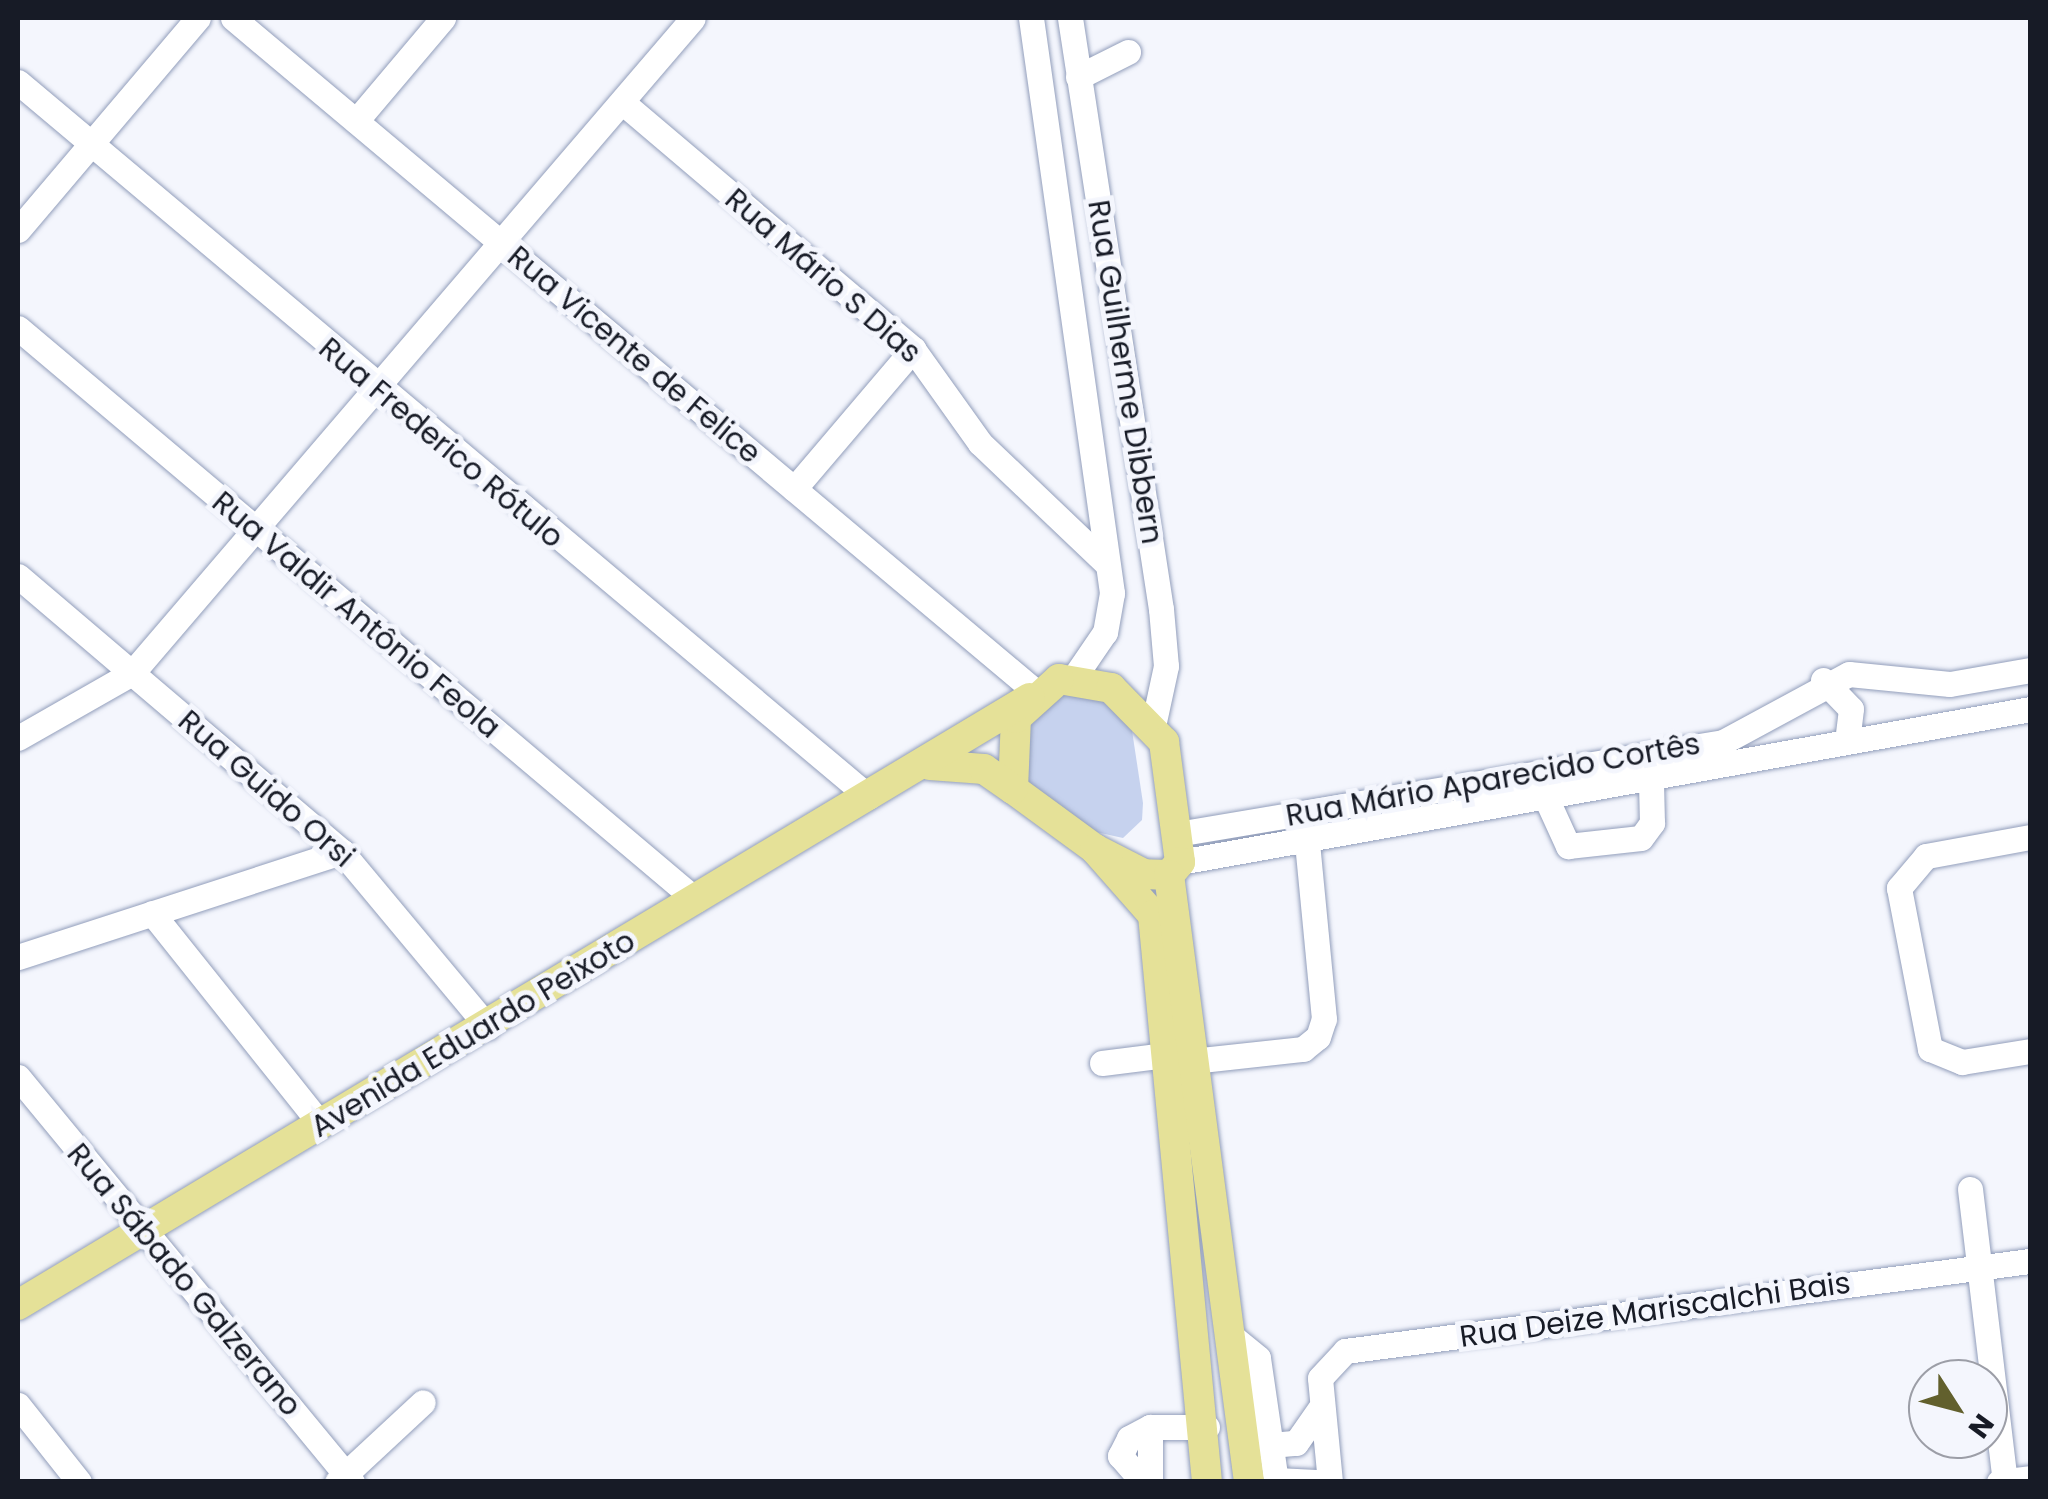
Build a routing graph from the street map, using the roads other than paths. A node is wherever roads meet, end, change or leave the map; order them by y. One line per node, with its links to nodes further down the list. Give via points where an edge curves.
1 (198, 18): 12 (street)
2 (232, 18): 11 (street, Rua Vicente de Felice)
3 (442, 18): 11 (street)
4 (692, 18): 10 (street)
5 (1030, 18): 19 (street, Rua Guilherme Dibbern)
6 (1070, 18): 8 (street, Rua Guilherme Dibbern)
7 (1128, 52): 8 (street)
8 (1078, 77): 31 (street, Rua Guilherme Dibbern, via 1161,609 1166,666)
9 (18, 82): 12 (street, Rua Frederico Rótulo)
10 (622, 102): 14 (street); 16 (street, Rua Mário S Dias)
11 (356, 121): 14 (street, Rua Vicente de Felice)
12 (88, 143): 13 (street); 17 (street, Rua Frederico Rótulo)
13 (18, 230)
14 (501, 243): 17 (street); 18 (street, Rua Vicente de Felice)
15 (18, 328): 21 (street, Rua Valdir Antônio Feola)
16 (913, 349): 18 (street); 20 (street, Rua Mário S Dias, via 980,444)
17 (374, 389): 21 (street); 38 (street, Rua Frederico Rótulo)
18 (794, 489): 29 (street, Rua Vicente de Felice)
19 (1095, 499): 20 (street); 22 (street, Rua Guilherme Dibbern)
20 (1048, 510): 22 (street, Rua Mário S Dias)
21 (252, 530): 25 (street); 45 (street, Rua Valdir Antônio Feola)
22 (1106, 563): 27 (street, Rua Guilherme Dibbern, via 1106,632)
23 (18, 576): 25 (street, Rua Guido Orsi)
24 (2030, 670): 26 (street, Rua Mário Aparecido Cortês, via 1950,684)
25 (132, 673): 33 (street); 43 (street, Rua Guido Orsi)
26 (1876, 673): 28 (street, Rua Mário Aparecido Cortês); 32 (street, via 1863,709)
27 (1075, 676): 29 (main road, Avenida Eduardo Peixoto); 31 (main road, via 1111,688)
28 (1823, 680): 34 (street, via 1852,709); 44 (street, Rua Mário Aparecido Cortês, via 1723,742)
29 (1033, 695): 35 (main road, Avenida Eduardo Peixoto); 37 (main road, via 1008,742)
30 (2030, 709): 32 (street, Rua Mário Aparecido Cortês)
31 (1152, 726): 44 (main road, via 1164,742)
32 (1878, 736): 34 (street, Rua Mário Aparecido Cortês)
33 (18, 738)
34 (1847, 742): 36 (street, Rua Mário Aparecido Cortês)
35 (930, 765): 37 (main road, via 984,768); 38 (main road, Avenida Eduardo Peixoto)
36 (1651, 783): 39 (street, Rua Mário Aparecido Cortês); 39 (street, via 1652,824 1641,838 1568,846)
37 (1014, 788): 42 (main road)
38 (869, 797): 45 (main road, Avenida Eduardo Peixoto)
39 (1547, 800): 41 (street, Rua Mário Aparecido Cortês)
40 (2030, 838): 49 (street, via 1926,856 1909,868 1899,888 1922,1037 1944,1059)
41 (1306, 843): 44 (street, Rua Mário Aparecido Cortês); 50 (street, via 1324,1019 1318,1038 1303,1049)
42 (1095, 848): 44 (main road, via 1144,874); 50 (main road, via 1148,902)
43 (342, 852): 46 (street); 48 (street, Rua Guido Orsi)
44 (1175, 857): 50 (main road)
45 (696, 900): 48 (main road, Avenida Eduardo Peixoto)
46 (152, 914): 47 (street); 53 (street)
47 (18, 956)
48 (488, 1027): 53 (main road, Avenida Eduardo Peixoto)
49 (2030, 1051)
50 (1178, 1058): 51 (street); 59 (main road); 64 (main road)
51 (1102, 1063)
52 (18, 1077): 55 (street, Rua Sábado Galzerano)
53 (321, 1125): 55 (main road, Avenida Eduardo Peixoto)
54 (1970, 1189): 57 (street)
55 (141, 1231): 58 (main road, Avenida Eduardo Peixoto); 67 (street, Rua Sábado Galzerano)
56 (2030, 1261): 57 (street, Rua Deize Mariscalchi Bais)
57 (1980, 1268): 62 (street, Rua Deize Mariscalchi Bais, via 1345,1351 1320,1378); 69 (street)
58 (18, 1305)
59 (1230, 1335): 65 (street, via 1258,1358); 75 (main road)
60 (423, 1402): 67 (street)
61 (18, 1405): 70 (street)
62 (1321, 1407): 65 (street, Rua Deize Mariscalchi Bais, via 1296,1443); 77 (street, Rua Deize Mariscalchi Bais)
63 (1150, 1427): 64 (street); 71 (street, via 1120,1456); 72 (street)
64 (1202, 1428): 73 (street); 74 (main road)
65 (1270, 1446): 68 (street)
66 (2030, 1478): 69 (street)
67 (345, 1479)
68 (1276, 1481): 76 (street)
69 (2003, 1481)
70 (79, 1482)
71 (1143, 1482)
72 (1150, 1482)
73 (1196, 1482)
74 (1207, 1482)
75 (1249, 1482)
76 (1316, 1482)
77 (1330, 1482)

